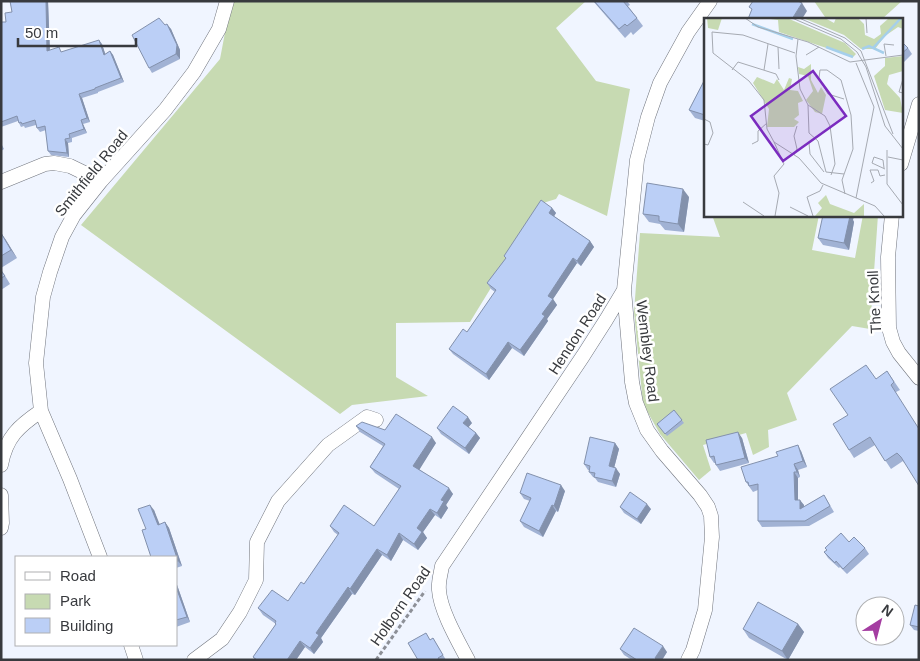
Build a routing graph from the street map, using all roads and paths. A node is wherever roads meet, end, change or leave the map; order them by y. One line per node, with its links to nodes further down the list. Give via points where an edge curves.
1 (227, 1): 5 (street, Smithfield Road, via 219,29 194,72)
2 (710, 1): 8 (street, Hendon Road, via 688,32 660,83 650,111 637,160)
3 (919, 104): 4 (street)
4 (902, 161)
5 (102, 181): 6 (street, via 70,166 54,163); 10 (street, Smithfield Road, via 62,237 46,289 36,363)
6 (1, 182)
7 (892, 216): 9 (street, The Knoll, via 888,257 889,328 892,342)
8 (624, 290): 21 (street, Hendon Road, via 442,566 439,588 442,604); 22 (street, Wembley Road, via 632,382 646,430 700,494 711,516 705,610)
9 (919, 378)
10 (41, 411): 12 (street, via 17,429); 15 (street, Smithfield Road)
11 (376, 420): 19 (street, via 367,417 328,445 278,501 257,542 256,580 240,612 222,639)
12 (1, 466)
13 (1, 495): 14 (street)
14 (1, 528)
15 (100, 556)
16 (426, 589): 20 (path, Holborn Road)
17 (131, 646): 18 (street)
18 (136, 660)
19 (194, 660)
20 (376, 660)
21 (468, 660)
22 (688, 660)

